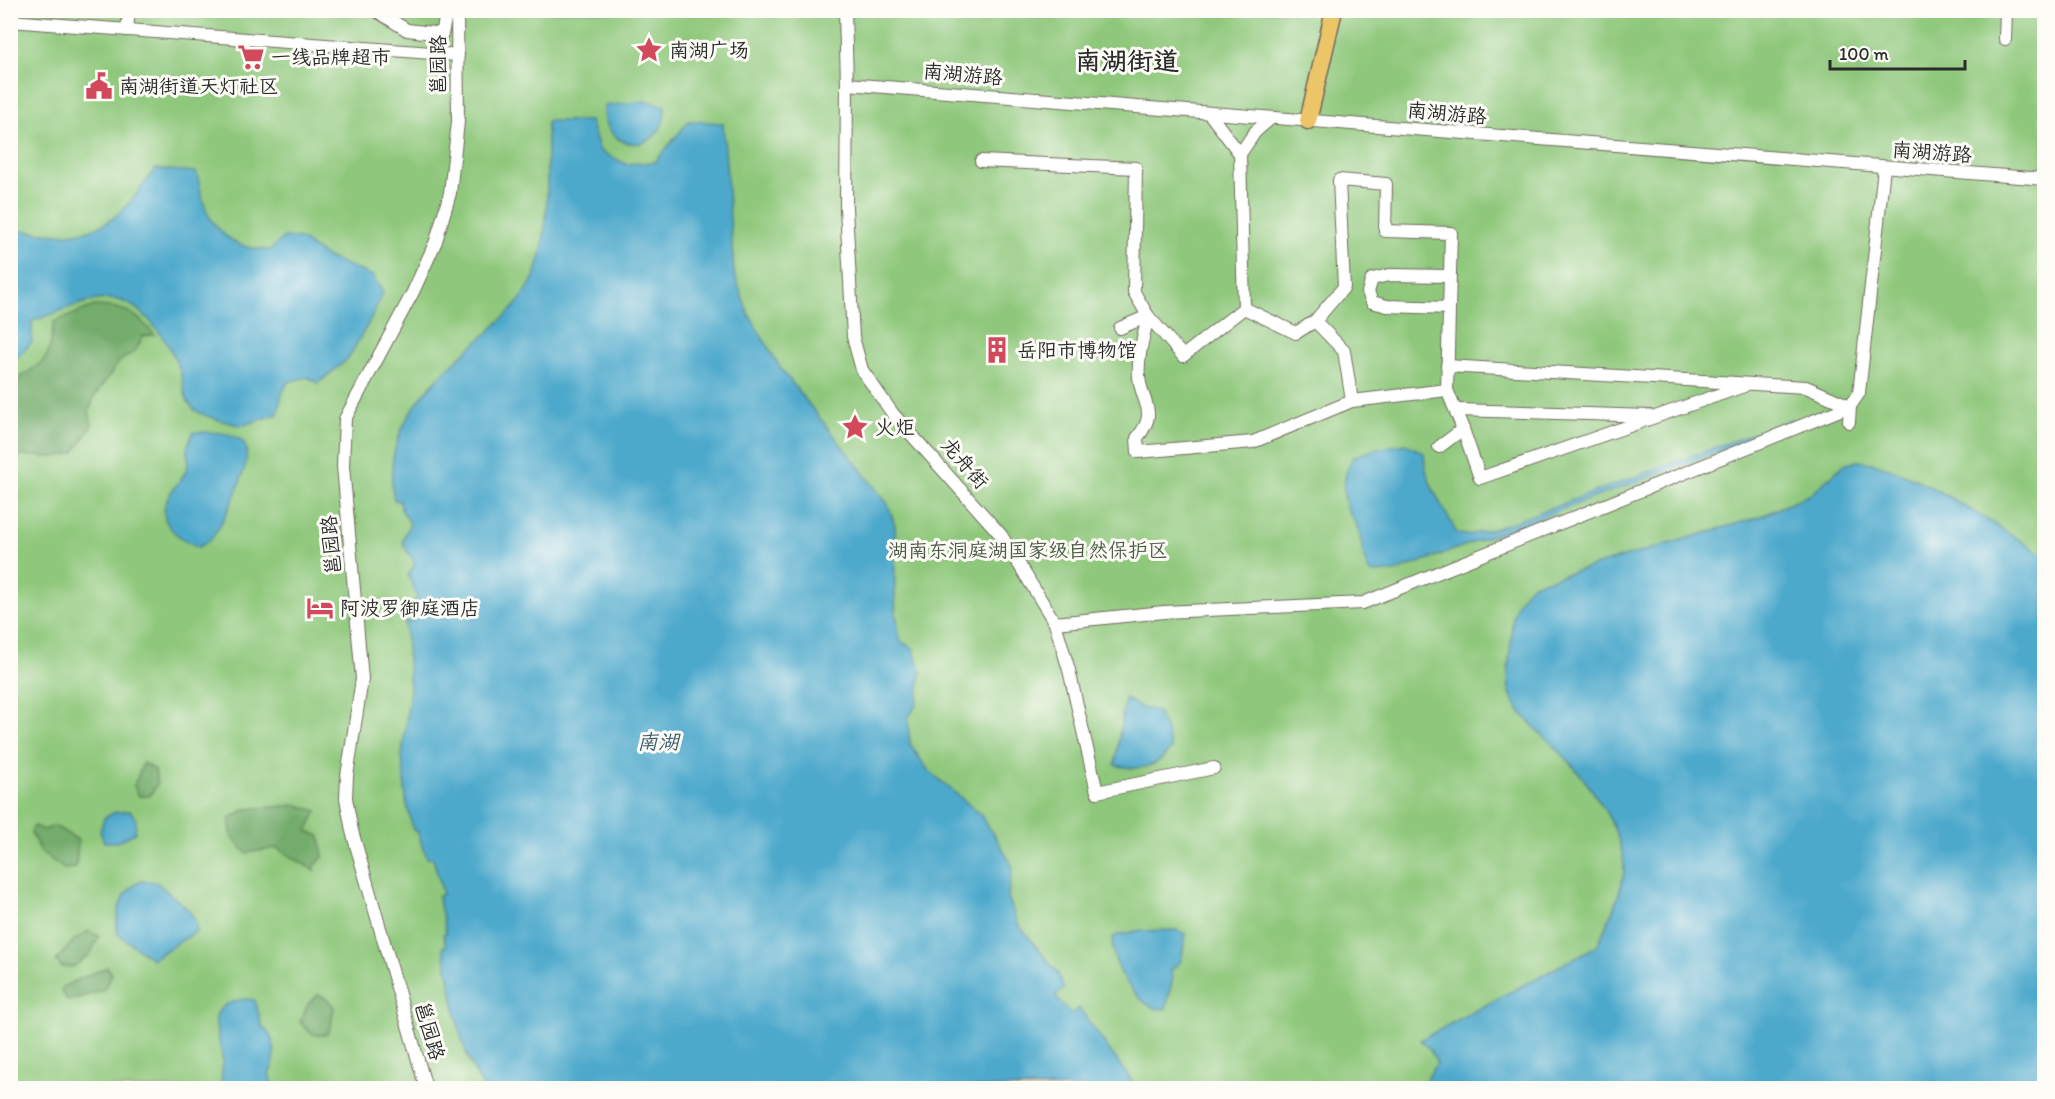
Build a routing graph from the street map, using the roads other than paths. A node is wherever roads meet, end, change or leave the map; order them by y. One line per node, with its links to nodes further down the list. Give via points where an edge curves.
1 (129, 10): 10 (street)
2 (375, 10): 3 (street, via 407,30 442,34)
3 (447, 10)
4 (457, 10): 12 (street, 邕园路)
5 (844, 10): 13 (street, 龙舟街)
6 (1326, 10): 16 (main road)
7 (1334, 10): 16 (main road)
8 (2006, 10): 11 (street)
9 (10, 21): 10 (street)
10 (127, 30): 12 (street)
11 (2006, 39)
12 (458, 55): 39 (street, 邕园路, via 458,122 450,193 436,241 413,292 345,419 343,466 362,679 346,798)
13 (847, 84): 14 (street, 南湖游路); 37 (street, 龙舟街, via 846,220 854,337 862,370 893,414 1001,535)
14 (1209, 113): 15 (street, 南湖游路); 17 (street)
15 (1271, 118): 16 (street, 南湖游路); 17 (street)
16 (1304, 121): 19 (street, 南湖游路)
17 (1240, 154): 22 (street)
18 (981, 160): 24 (street, via 1136,168 1134,292)
19 (1884, 168): 20 (street, 南湖游路); 31 (street, via 1859,393)
20 (2044, 179)
21 (1449, 276): 23 (street); 23 (street, via 1389,275 1372,279 1368,292 1372,302 1387,306); 25 (street, via 1451,233 1385,231 1386,184 1339,180 1344,287)
22 (1244, 308): 24 (street, via 1183,356); 25 (street, via 1296,333)
23 (1449, 308): 27 (street)
24 (1148, 316): 26 (street); 30 (street, via 1139,376 1150,409 1148,426 1137,438 1138,452 1253,442)
25 (1315, 321): 30 (street, via 1344,351)
26 (1120, 328)
27 (1447, 366): 28 (street); 29 (street)
28 (1752, 384): 31 (street, via 1806,387); 33 (street)
29 (1447, 390): 30 (street); 32 (street)
30 (1352, 401)
31 (1850, 406): 34 (street); 37 (street, via 1363,603 1164,612)
32 (1457, 410): 33 (street); 35 (street)
33 (1659, 416): 35 (street, via 1480,478)
34 (1849, 422)
35 (1463, 429): 36 (street)
36 (1439, 447)
37 (1054, 623): 38 (street, 龙舟街, via 1097,792)
38 (1214, 768)
39 (426, 1089)

